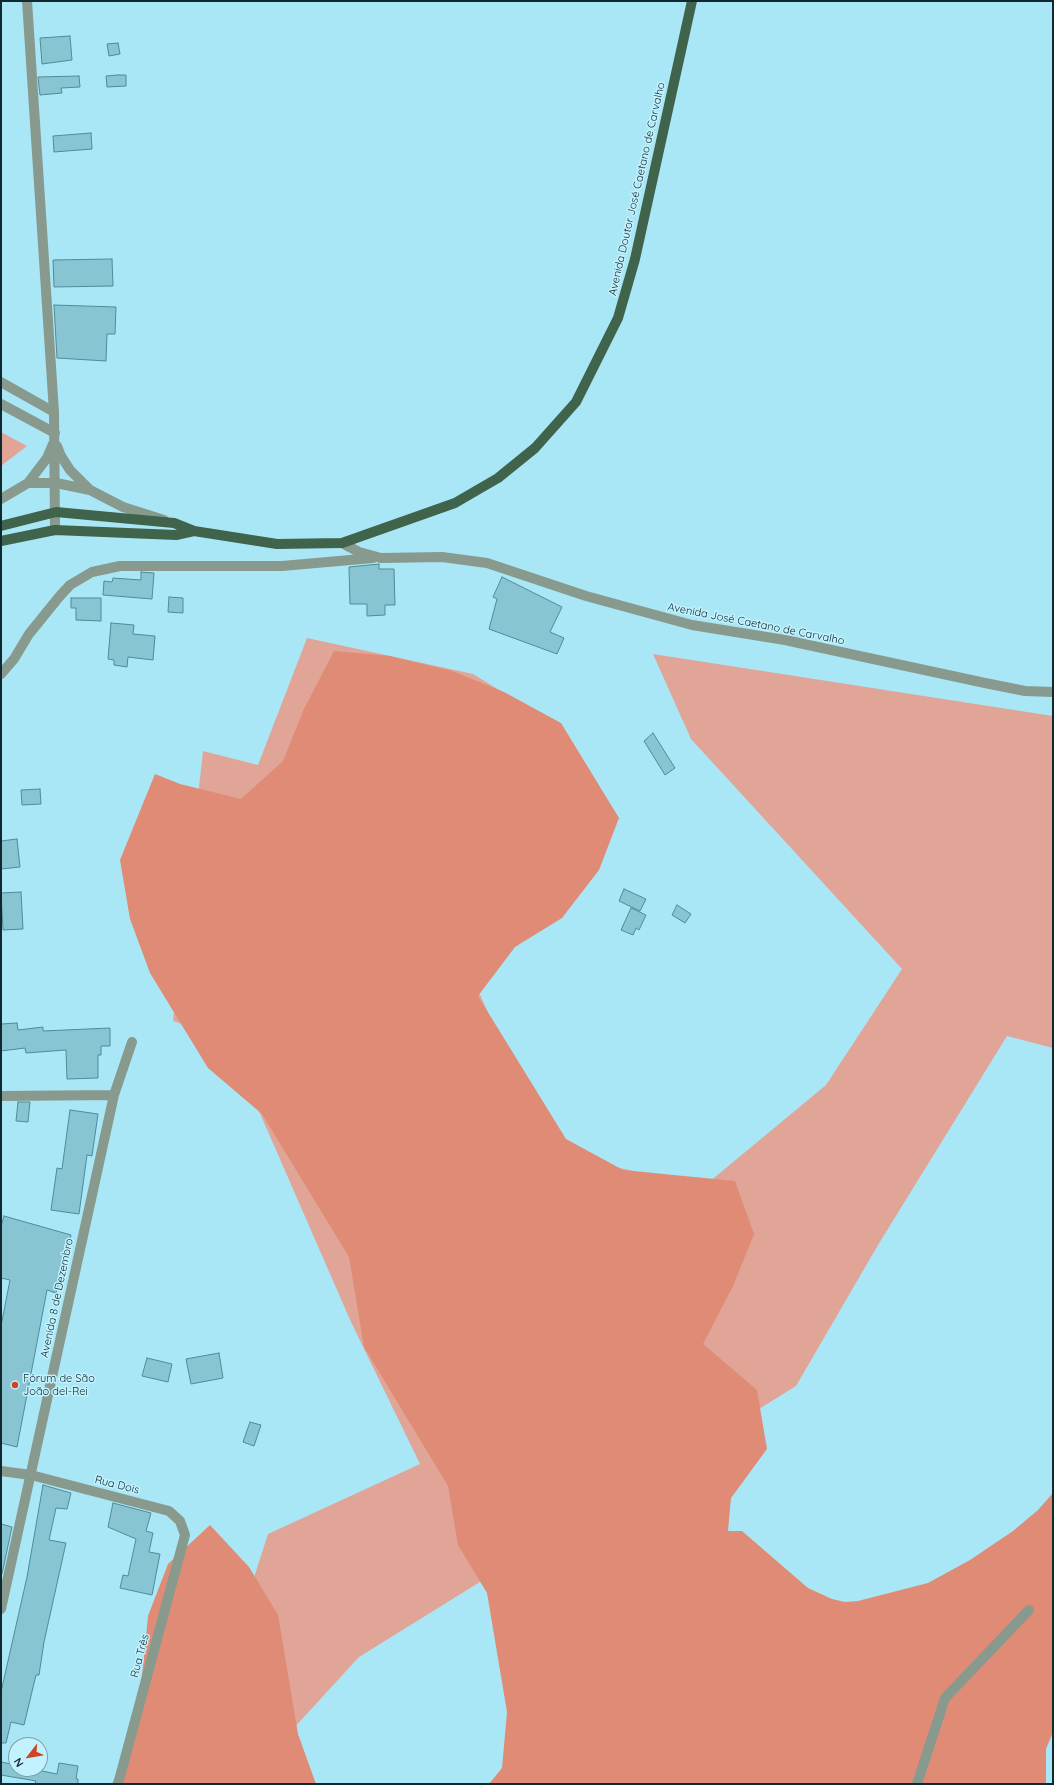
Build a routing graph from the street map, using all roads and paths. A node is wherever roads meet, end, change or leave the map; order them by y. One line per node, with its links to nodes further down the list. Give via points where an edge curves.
1 (27, 1): 5 (street)
2 (692, 1): 17 (main road, Avenida Doutor José Caetano de Carvalho, via 627,288 618,318 576,402 535,448 498,478 455,503)
3 (1, 382): 5 (street)
4 (1, 404): 6 (street)
5 (54, 412): 6 (street)
6 (55, 437): 7 (street, via 47,458); 8 (street); 9 (street, via 60,456)
7 (28, 483): 8 (street); 10 (street)
8 (56, 483): 9 (street); 11 (street)
9 (90, 490): 12 (street, via 123,508)
10 (1, 499)
11 (56, 512): 12 (main road, Avenida Doutor José Caetano de Carvalho); 13 (main road, Avenida Doutor José Caetano de Carvalho); 14 (street)
12 (174, 523): 15 (main road, Avenida Doutor José Caetano de Carvalho)
13 (1, 526)
14 (55, 530): 15 (main road, Avenida Doutor José Caetano de Carvalho, via 176,535); 16 (main road, Avenida Doutor José Caetano de Carvalho)
15 (194, 531): 17 (main road, Avenida Doutor José Caetano de Carvalho, via 277,544)
16 (1, 541)
17 (342, 543): 18 (street, Avenida José Caetano de Carvalho, via 359,552)
18 (381, 558): 19 (street, via 282,566 120,566 92,572 70,585 59,597); 20 (street, Avenida José Caetano de Carvalho, via 442,557 487,563 586,596 692,626 785,640 985,684)
19 (1, 674)
20 (1053, 692)
21 (132, 1042): 22 (street, Avenida 8 de Dezembro)
22 (114, 1095): 23 (street); 25 (street, Avenida 8 de Dezembro)
23 (1, 1096)
24 (1, 1471): 25 (street, Rua Dois)
25 (31, 1475): 26 (street, Rua Dois, via 169,1511 180,1521); 27 (street, Avenida 8 de Dezembro)
26 (185, 1535): 29 (street, Rua Três)
27 (1, 1608)
28 (1030, 1610): 30 (street, via 945,1698)
29 (118, 1784)
30 (917, 1784)

